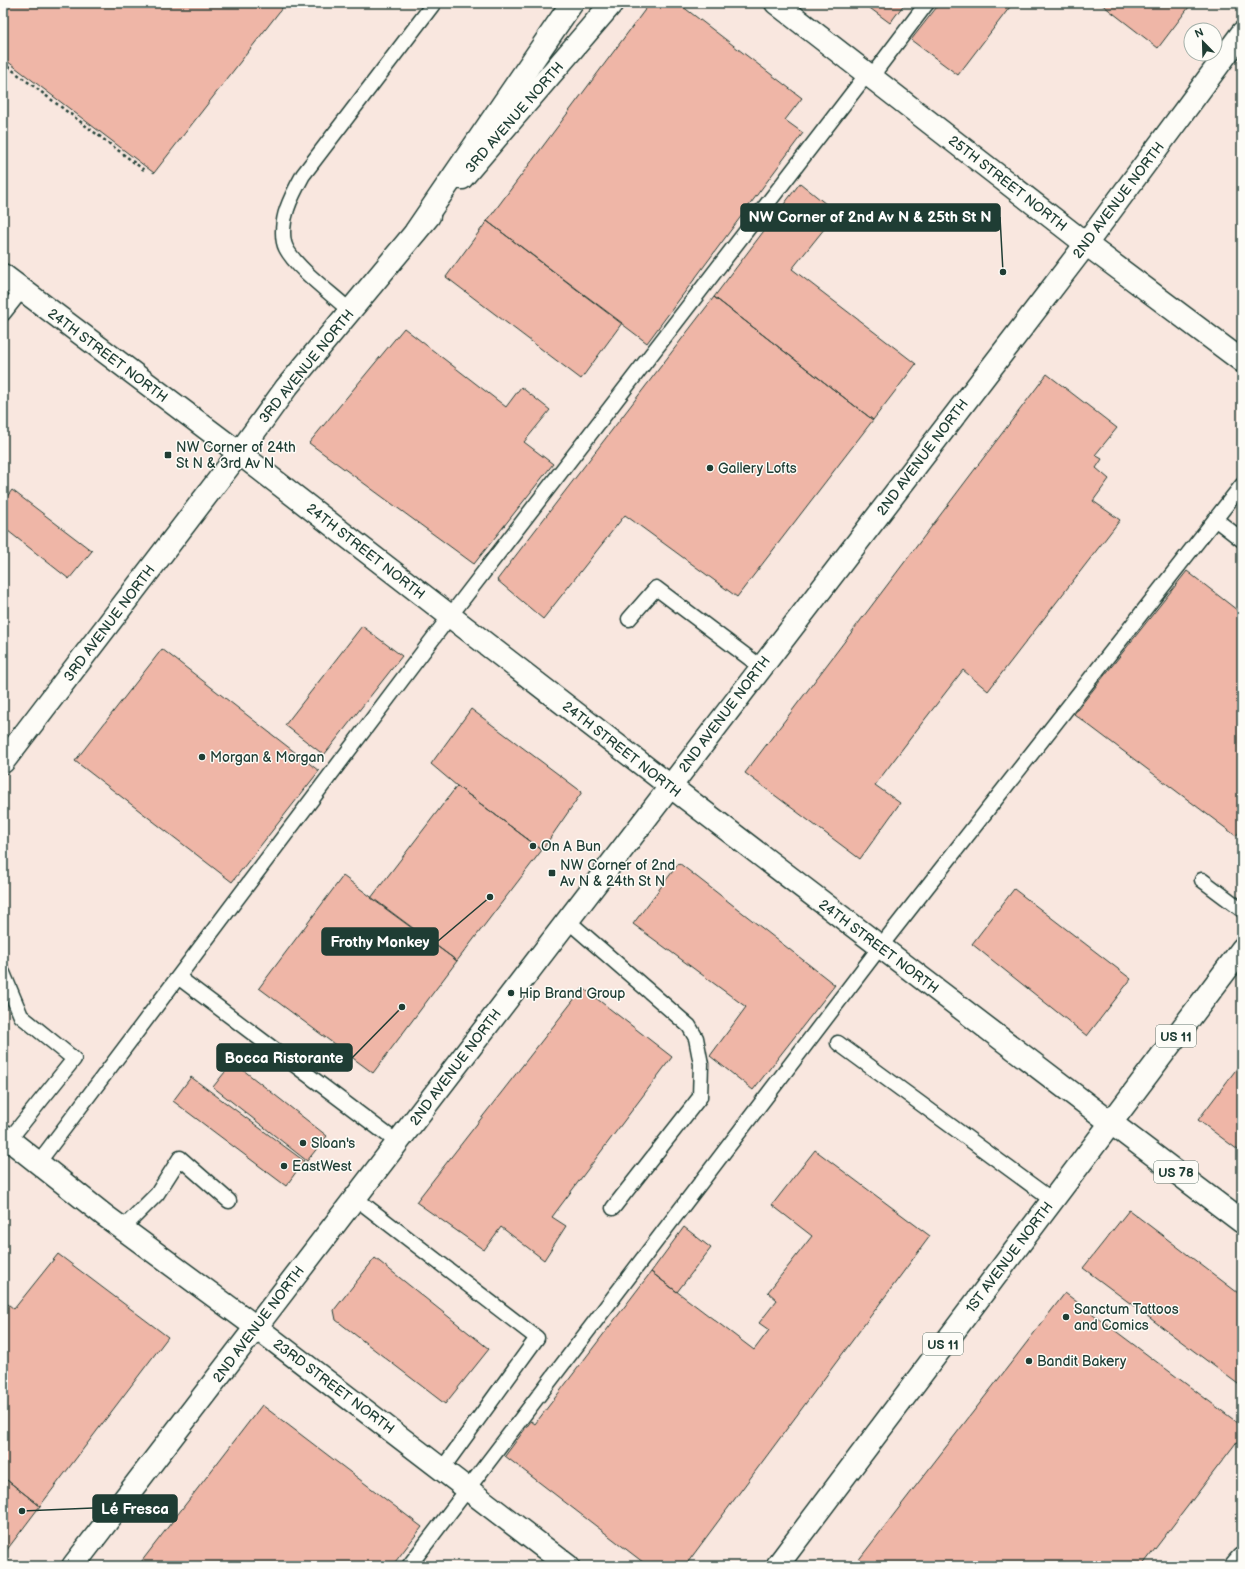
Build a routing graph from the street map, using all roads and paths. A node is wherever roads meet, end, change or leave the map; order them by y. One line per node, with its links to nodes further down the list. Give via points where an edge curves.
1 (434, 3): 14 (lane, via 303,175 286,210 286,248 295,263)
2 (572, 3): 10 (main road)
3 (612, 3): 10 (main road, 3RD AVENUE NORTH)
4 (776, 3): 8 (main road, 25TH STREET NORTH)
5 (927, 3): 8 (lane)
6 (1242, 33): 11 (main road, 2ND AVENUE NORTH)
7 (3, 63): 9 (path)
8 (869, 75): 11 (main road, 25TH STREET NORTH); 21 (lane)
9 (144, 170)
10 (416, 231): 14 (main road, 3RD AVENUE NORTH)
11 (1086, 244): 16 (main road, 25TH STREET NORTH); 23 (main road, 2ND AVENUE NORTH)
12 (3, 275): 13 (main road, 24TH STREET NORTH)
13 (22, 290): 15 (lane); 17 (main road, 24TH STREET NORTH)
14 (350, 311): 17 (main road, 3RD AVENUE NORTH, via 286,388)
15 (3, 314)
16 (1242, 361)
17 (239, 453): 21 (main road, 24TH STREET NORTH); 24 (main road, 3RD AVENUE NORTH)
18 (1242, 485): 19 (lane)
19 (1215, 519): 20 (lane); 29 (lane, via 1039,755)
20 (1242, 540)
21 (450, 616): 25 (main road, 24TH STREET NORTH); 32 (lane)
22 (630, 619): 23 (lane, via 656,588)
23 (761, 667): 25 (main road, 2ND AVENUE NORTH)
24 (3, 762)
25 (670, 786): 28 (main road, 2ND AVENUE NORTH); 29 (main road, 24TH STREET NORTH)
26 (1202, 880): 27 (lane)
27 (1242, 910)
28 (567, 920): 36 (main road, 2ND AVENUE NORTH); 41 (lane, via 689,1026 696,1038 701,1064 700,1097)
29 (880, 947): 34 (main road, 24TH STREET NORTH); 46 (lane)
30 (1242, 949): 34 (main road, 1ST AVENUE NORTH / US 11)
31 (3, 973): 35 (lane, via 21,1016 74,1059)
32 (178, 977): 36 (lane); 37 (lane)
33 (838, 1043): 39 (lane)
34 (1110, 1122): 39 (main road, 1ST AVENUE NORTH / US 11); 42 (main road, 24TH STREET NORTH / US 78)
35 (6, 1137): 37 (main road, 23RD STREET NORTH)
36 (397, 1142): 38 (main road, 2ND AVENUE NORTH)
37 (38, 1163): 43 (main road, 23RD STREET NORTH)
38 (354, 1197): 44 (main road, 2ND AVENUE NORTH); 45 (lane, via 538,1338)
39 (1052, 1200): 51 (main road, 1ST AVENUE NORTH / US 11)
40 (229, 1201): 43 (lane, via 180,1158 156,1194)
41 (613, 1208)
42 (1242, 1222)
43 (123, 1228): 44 (main road, 23RD STREET NORTH)
44 (256, 1327): 45 (main road, 23RD STREET NORTH); 48 (main road, 2ND AVENUE NORTH)
45 (442, 1469): 46 (main road, 23RD STREET NORTH)
46 (468, 1489): 49 (lane); 50 (main road, 23RD STREET NORTH)
47 (1242, 1559): 52 (main road)
48 (73, 1566)
49 (409, 1566)
50 (568, 1566)
51 (776, 1566)
52 (1236, 1566)

